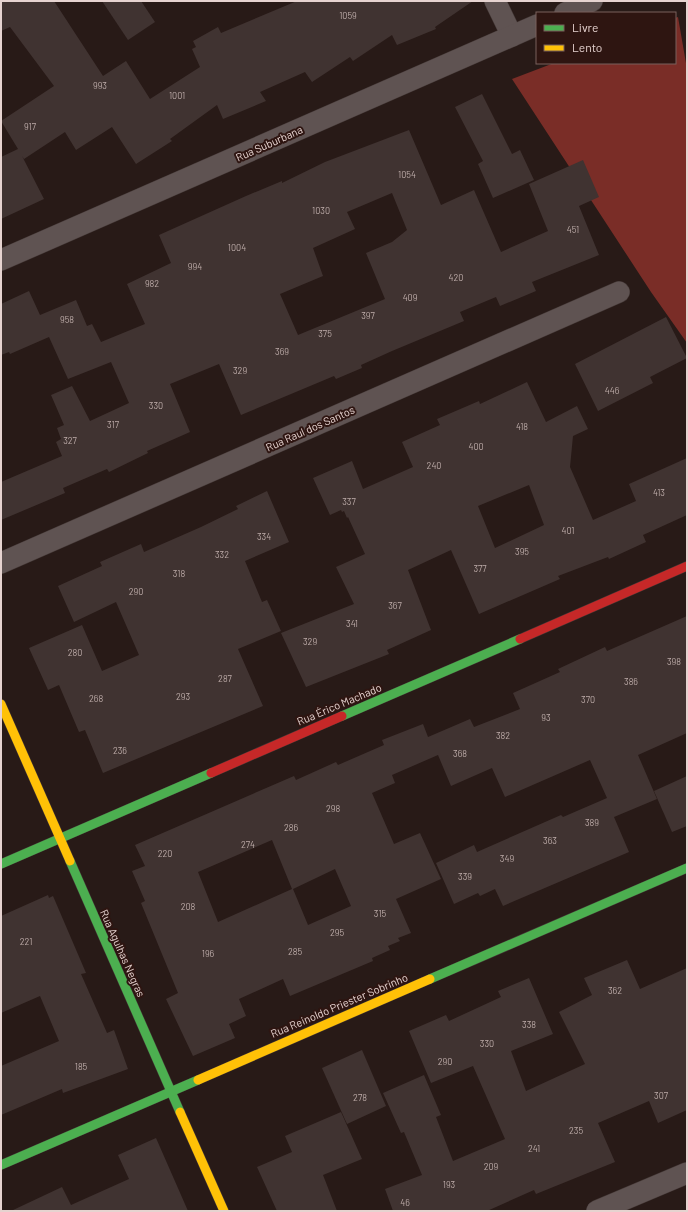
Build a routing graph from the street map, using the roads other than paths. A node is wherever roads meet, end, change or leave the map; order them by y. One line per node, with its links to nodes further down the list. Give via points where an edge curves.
1 (495, 1): 5 (street)
2 (592, 1): 3 (street)
3 (567, 12)
4 (536, 25): 5 (street, Rua Suburbana)
5 (512, 36): 6 (street, Rua Suburbana)
6 (1, 260)
7 (619, 292): 8 (street, Rua Raul dos Santos)
8 (1, 563)
9 (687, 566): 11 (street, Rua Érico Machado)
10 (1, 704): 11 (street, Rua Agulhas Negras)
11 (60, 838): 12 (street, Rua Érico Machado); 14 (street, Rua Agulhas Negras)
12 (1, 864)
13 (687, 868): 14 (street, Rua Reinoldo Priester Sobrinho)
14 (171, 1091): 15 (street, Rua Reinoldo Priester Sobrinho); 17 (street, Rua Agulhas Negras)
15 (1, 1165)
16 (687, 1173): 18 (street)
17 (224, 1211)
18 (596, 1211)

